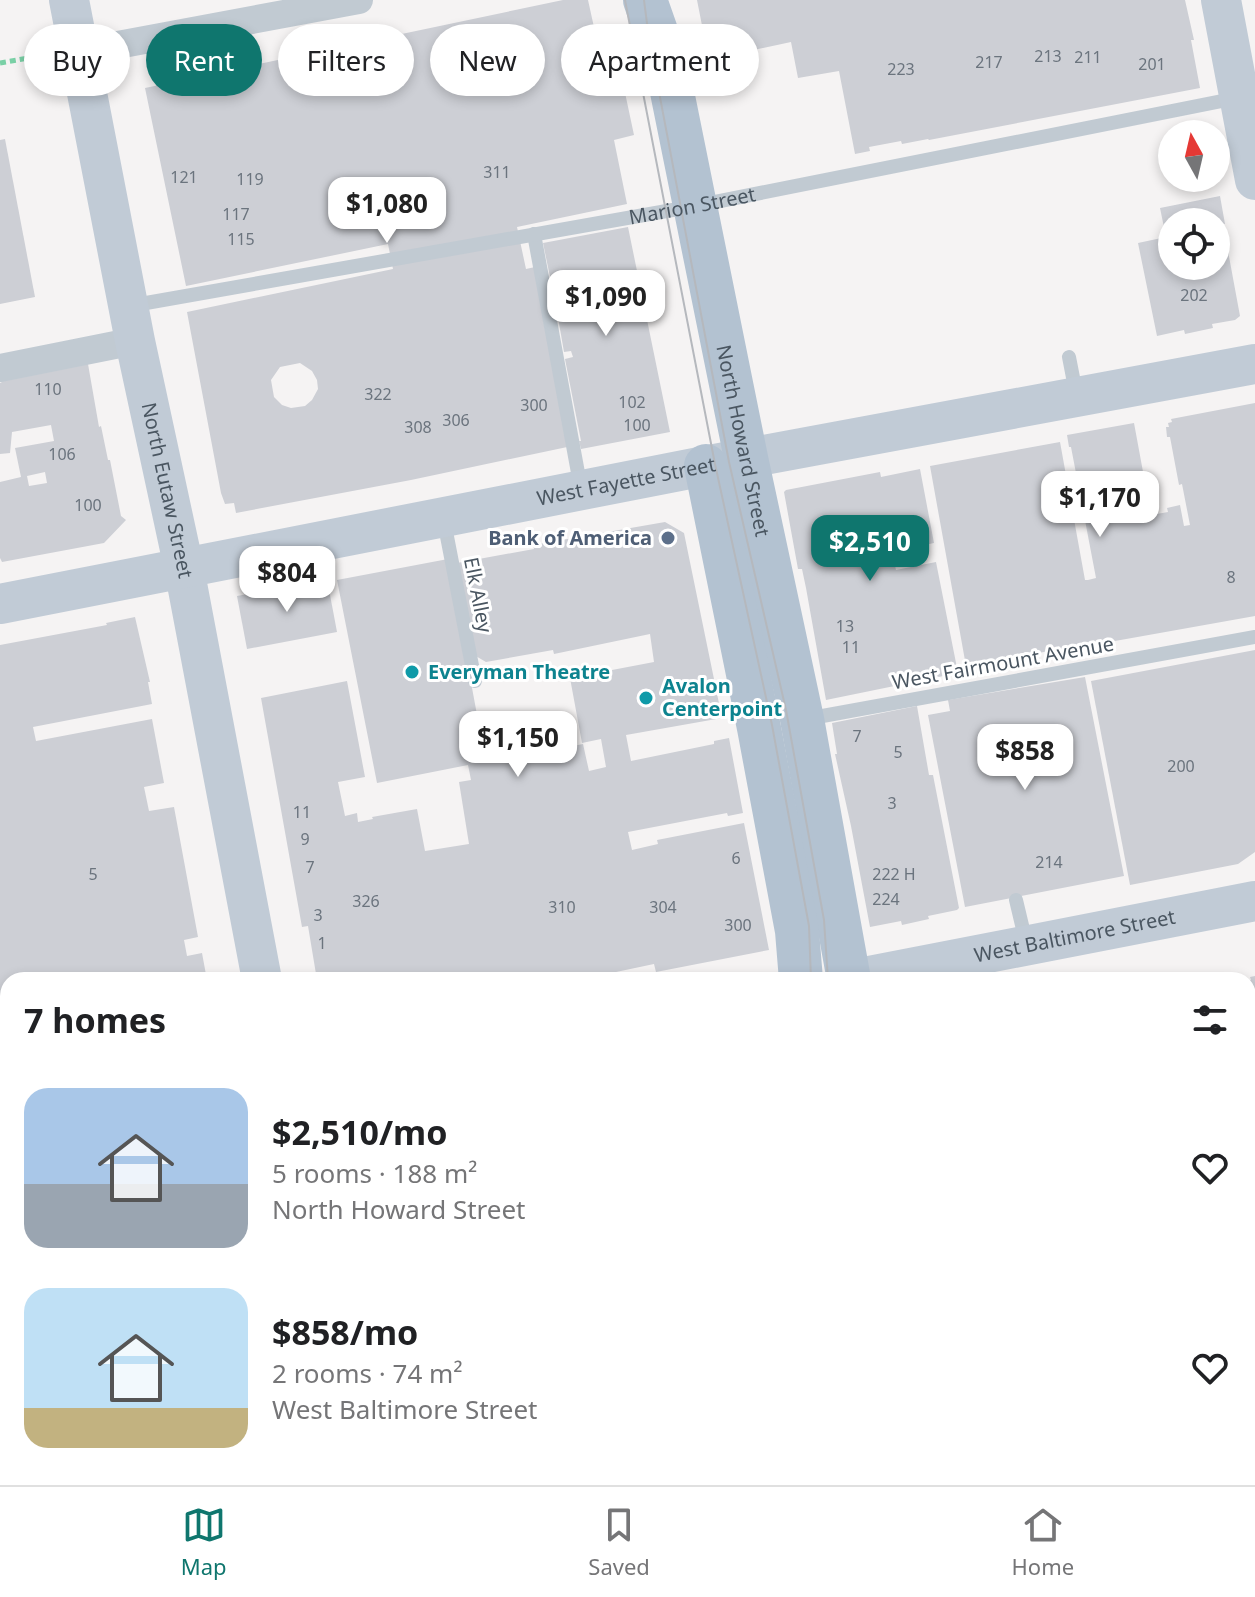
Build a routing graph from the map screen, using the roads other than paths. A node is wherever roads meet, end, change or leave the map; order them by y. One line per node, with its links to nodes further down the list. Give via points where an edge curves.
1 (69, 0): 5 (main road, North Eutaw Street)
2 (359, 0): 6 (street)
3 (645, 0): 10 (main road, North Howard Street, via 665,57)
4 (1221, 0): 8 (main road)
5 (66, 24)
6 (130, 41)
7 (74, 96): 12 (main road, North Eutaw Street)
8 (1247, 96): 9 (main road); 10 (lane, Marion Street)
9 (1255, 180)
10 (695, 206): 11 (lane, Marion Street); 17 (main road, North Howard Street)
11 (534, 234): 12 (lane, Marion Street); 18 (lane)
12 (132, 324): 15 (street, Marion Street); 20 (main road, North Eutaw Street)
13 (1069, 357): 16 (lane)
14 (1255, 364): 16 (main road, West Fayette Street)
15 (0, 368)
16 (1077, 397): 17 (main road, West Fayette Street)
17 (726, 462): 18 (main road, West Fayette Street); 24 (main road, North Howard Street)
18 (581, 491): 19 (main road, West Fayette Street)
19 (443, 517): 20 (main road, West Fayette Street); 23 (lane, Elk Alley)
20 (184, 568): 21 (main road, West Fayette Street); 28 (main road, North Eutaw Street)
21 (0, 604)
22 (1255, 637): 24 (lane, West Fairmount Avenue)
23 (475, 681)
24 (780, 724): 29 (main road, North Howard Street); 30 (main road, North Howard Street)
25 (1016, 900): 27 (lane)
26 (1255, 901): 27 (main road, West Baltimore Street)
27 (1027, 946): 31 (main road, West Baltimore Street)
28 (260, 972)
29 (800, 972)
30 (847, 972)
31 (891, 972)

